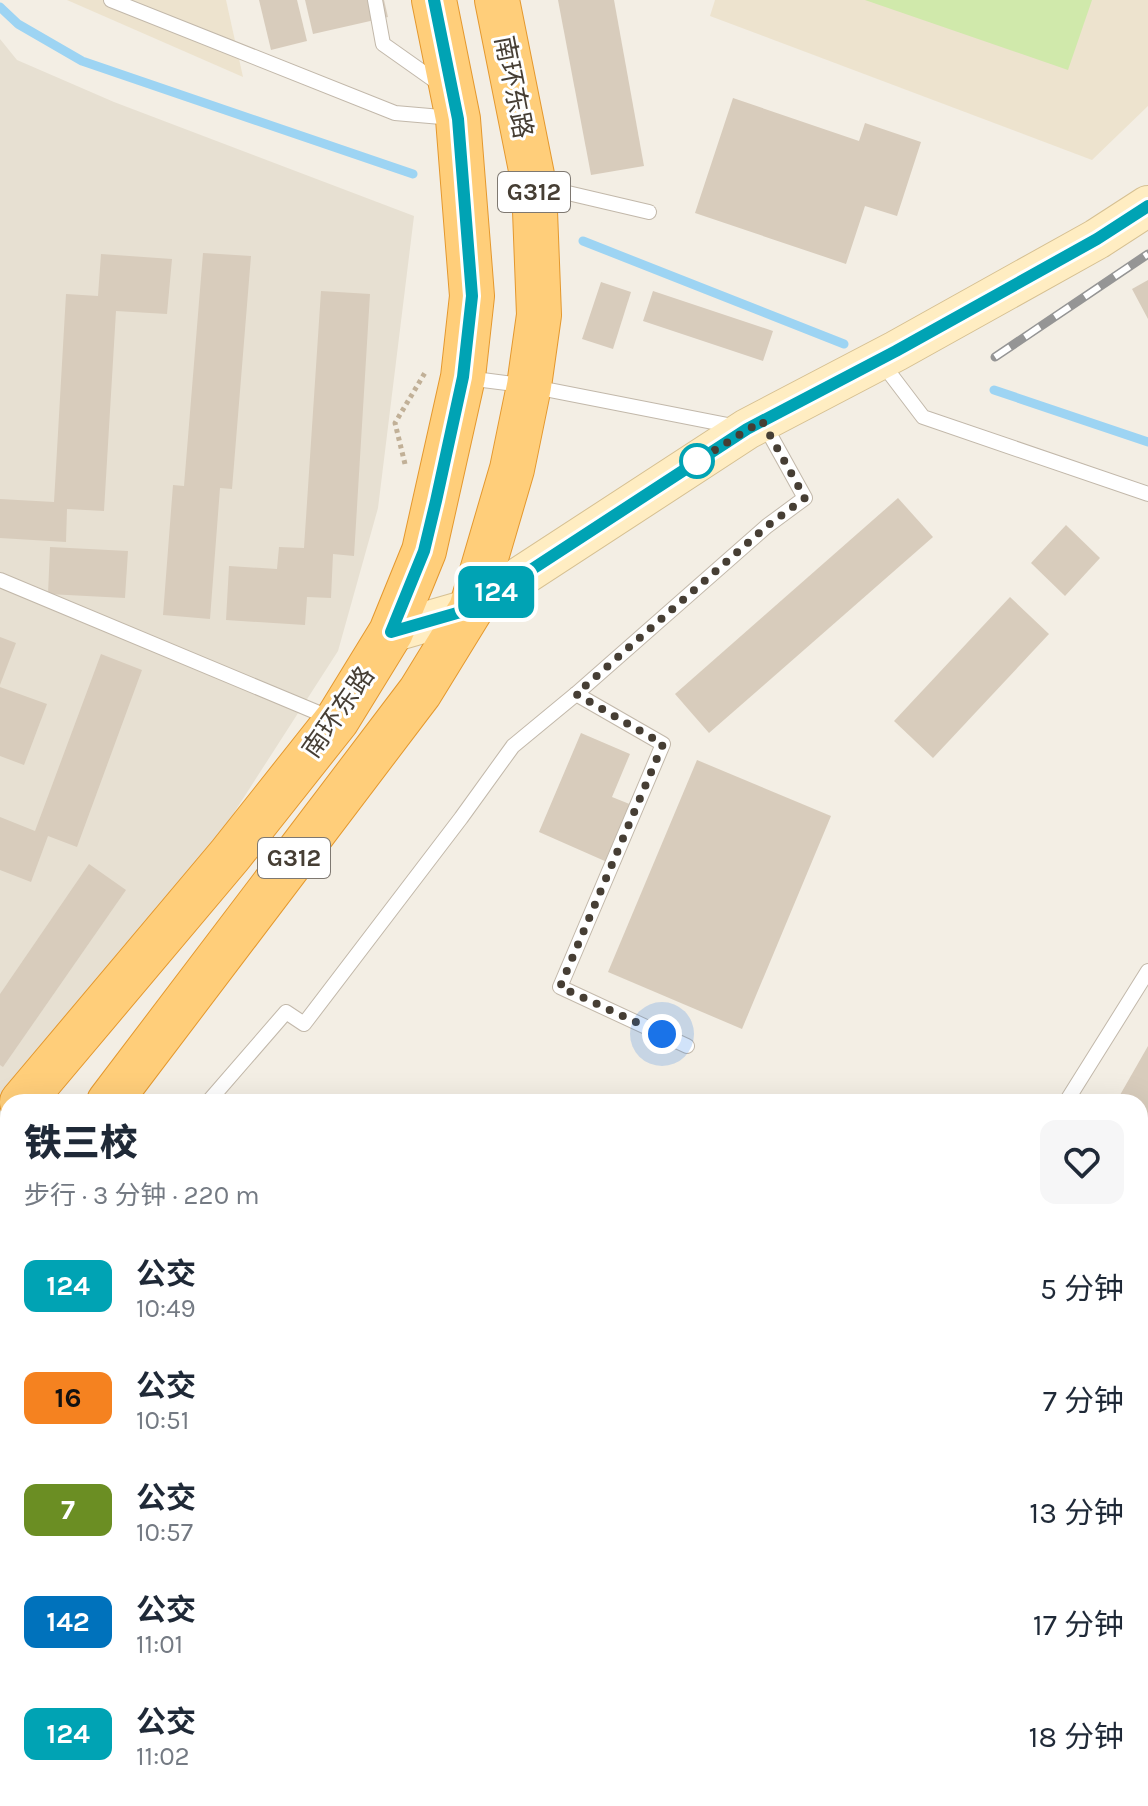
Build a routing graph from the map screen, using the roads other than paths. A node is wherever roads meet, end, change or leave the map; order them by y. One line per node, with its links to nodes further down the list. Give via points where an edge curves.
1 (111, 0): 5 (lane, via 395,113)
2 (375, 0): 5 (lane, via 383,44)
3 (434, 0): 5 (highway, 南环东路 / G312)
4 (497, 0): 6 (highway, 南环东路 / G312)
5 (456, 106): 10 (highway, 南环东路 / G312, via 472,296)
6 (534, 185): 8 (lane); 11 (highway, 南环东路 / G312, via 539,315)
7 (1148, 206): 9 (main road)
8 (649, 212)
9 (879, 360): 12 (main road); 13 (lane, via 923,417)
10 (463, 377): 11 (lane); 16 (highway, 南环东路 / G312, via 424,551)
11 (529, 386): 12 (lane); 15 (highway, 南环东路 / G312, via 512,469)
12 (754, 425): 15 (main road); 17 (lane, via 805,498)
13 (1148, 494)
14 (0, 580): 18 (lane)
15 (471, 609): 16 (main road); 22 (highway, 南环东路 / G312, via 420,692)
16 (391, 632): 18 (highway, 南环东路 / G312)
17 (576, 694): 20 (lane, via 663,744 560,987); 23 (lane, via 513,746 304,1024 286,1012)
18 (337, 720): 21 (highway, 南环东路 / G312)
19 (1148, 971): 24 (lane)
20 (687, 1046)
21 (29, 1094)
22 (115, 1094)
23 (215, 1094)
24 (1071, 1094)

